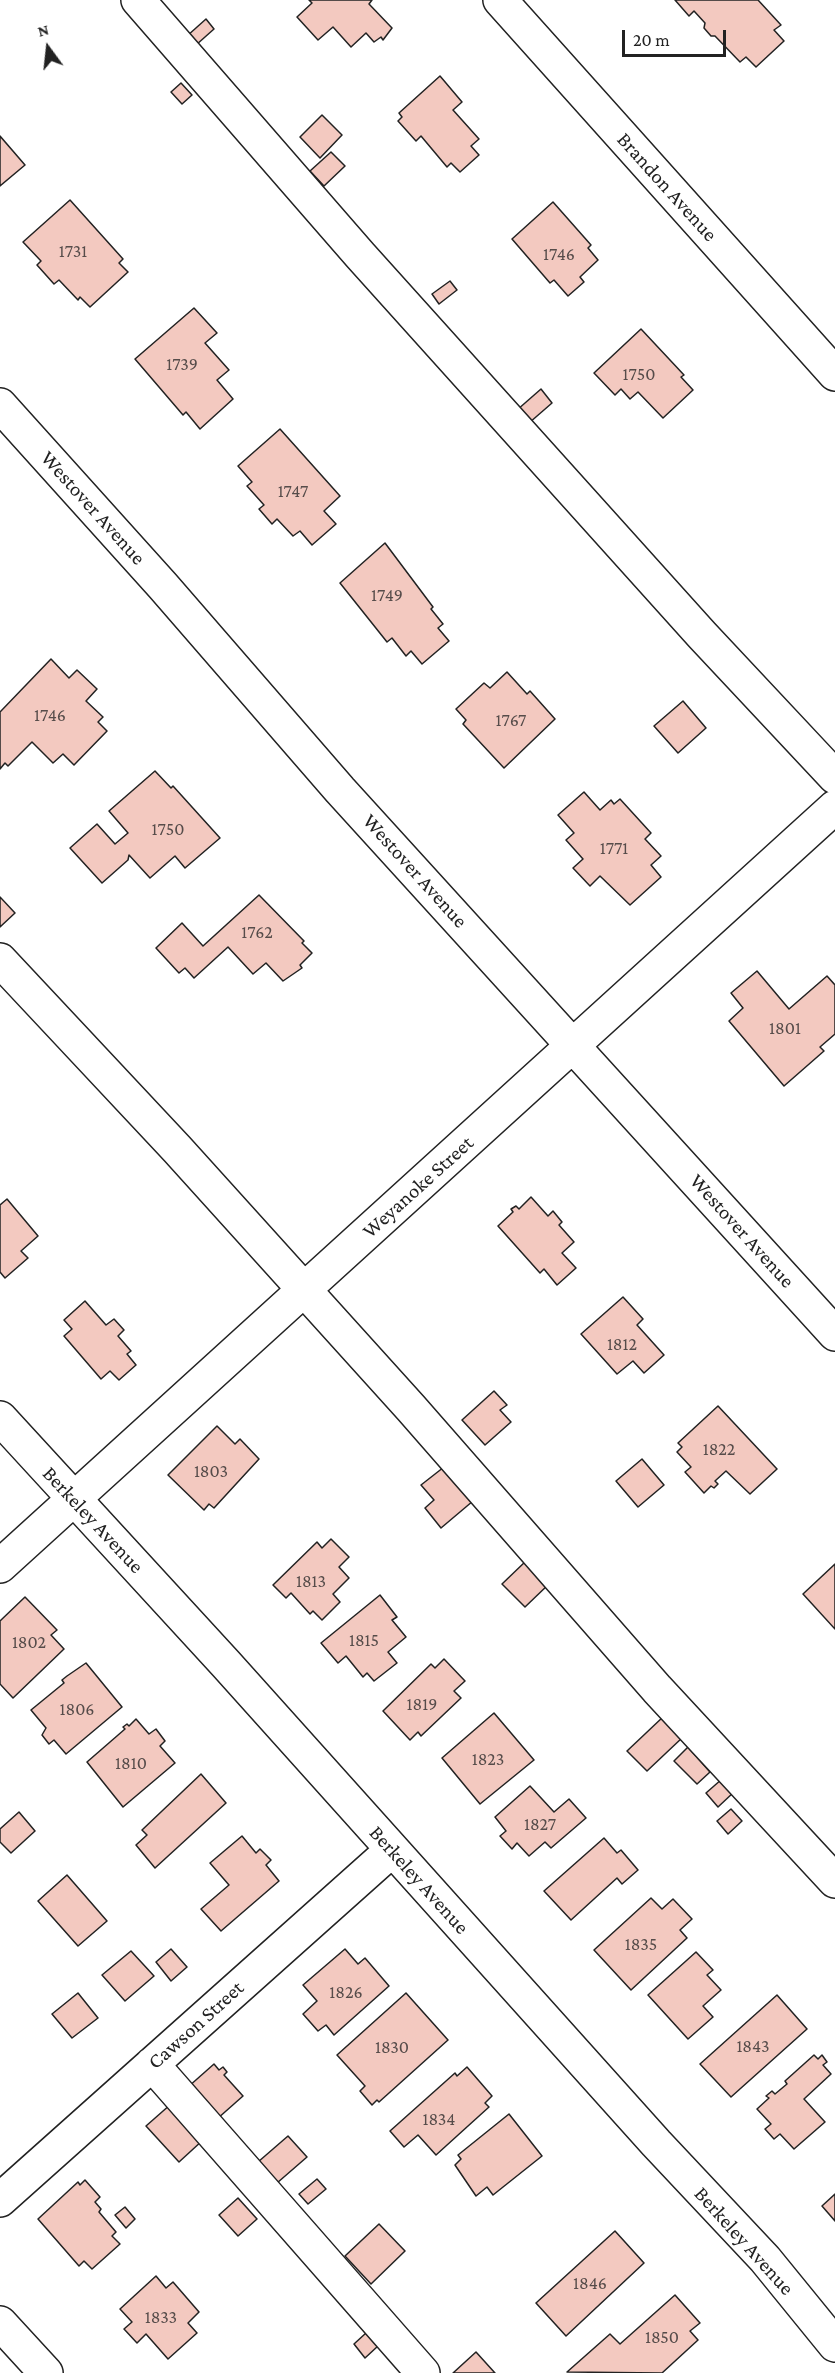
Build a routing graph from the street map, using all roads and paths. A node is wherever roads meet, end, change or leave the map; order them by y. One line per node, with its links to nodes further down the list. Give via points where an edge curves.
1 (138, 0): 5 (street, via 360,255)
2 (500, 0): 3 (street, Brandon Avenue)
3 (835, 374)
4 (0, 405): 8 (street, Westover Avenue, via 164,586 340,790)
5 (835, 777)
6 (835, 807): 8 (street, Weyanoke Street)
7 (0, 960): 9 (street)
8 (573, 1045): 9 (street, Weyanoke Street); 10 (street, Westover Avenue)
9 (304, 1290): 12 (street, Weyanoke Street); 15 (street, via 657,1689)
10 (835, 1334)
11 (0, 1418): 12 (street, Berkeley Avenue)
12 (73, 1499): 13 (street, Weyanoke Street); 14 (street, Berkeley Avenue)
13 (0, 1566)
14 (392, 1850): 16 (street, Cawson Street); 19 (street, Berkeley Avenue, via 765,2259)
15 (835, 1881)
16 (152, 2064): 17 (street, Cawson Street); 21 (street)
17 (0, 2200)
18 (0, 2323): 20 (street)
19 (835, 2345)
20 (46, 2373)
21 (423, 2373)

